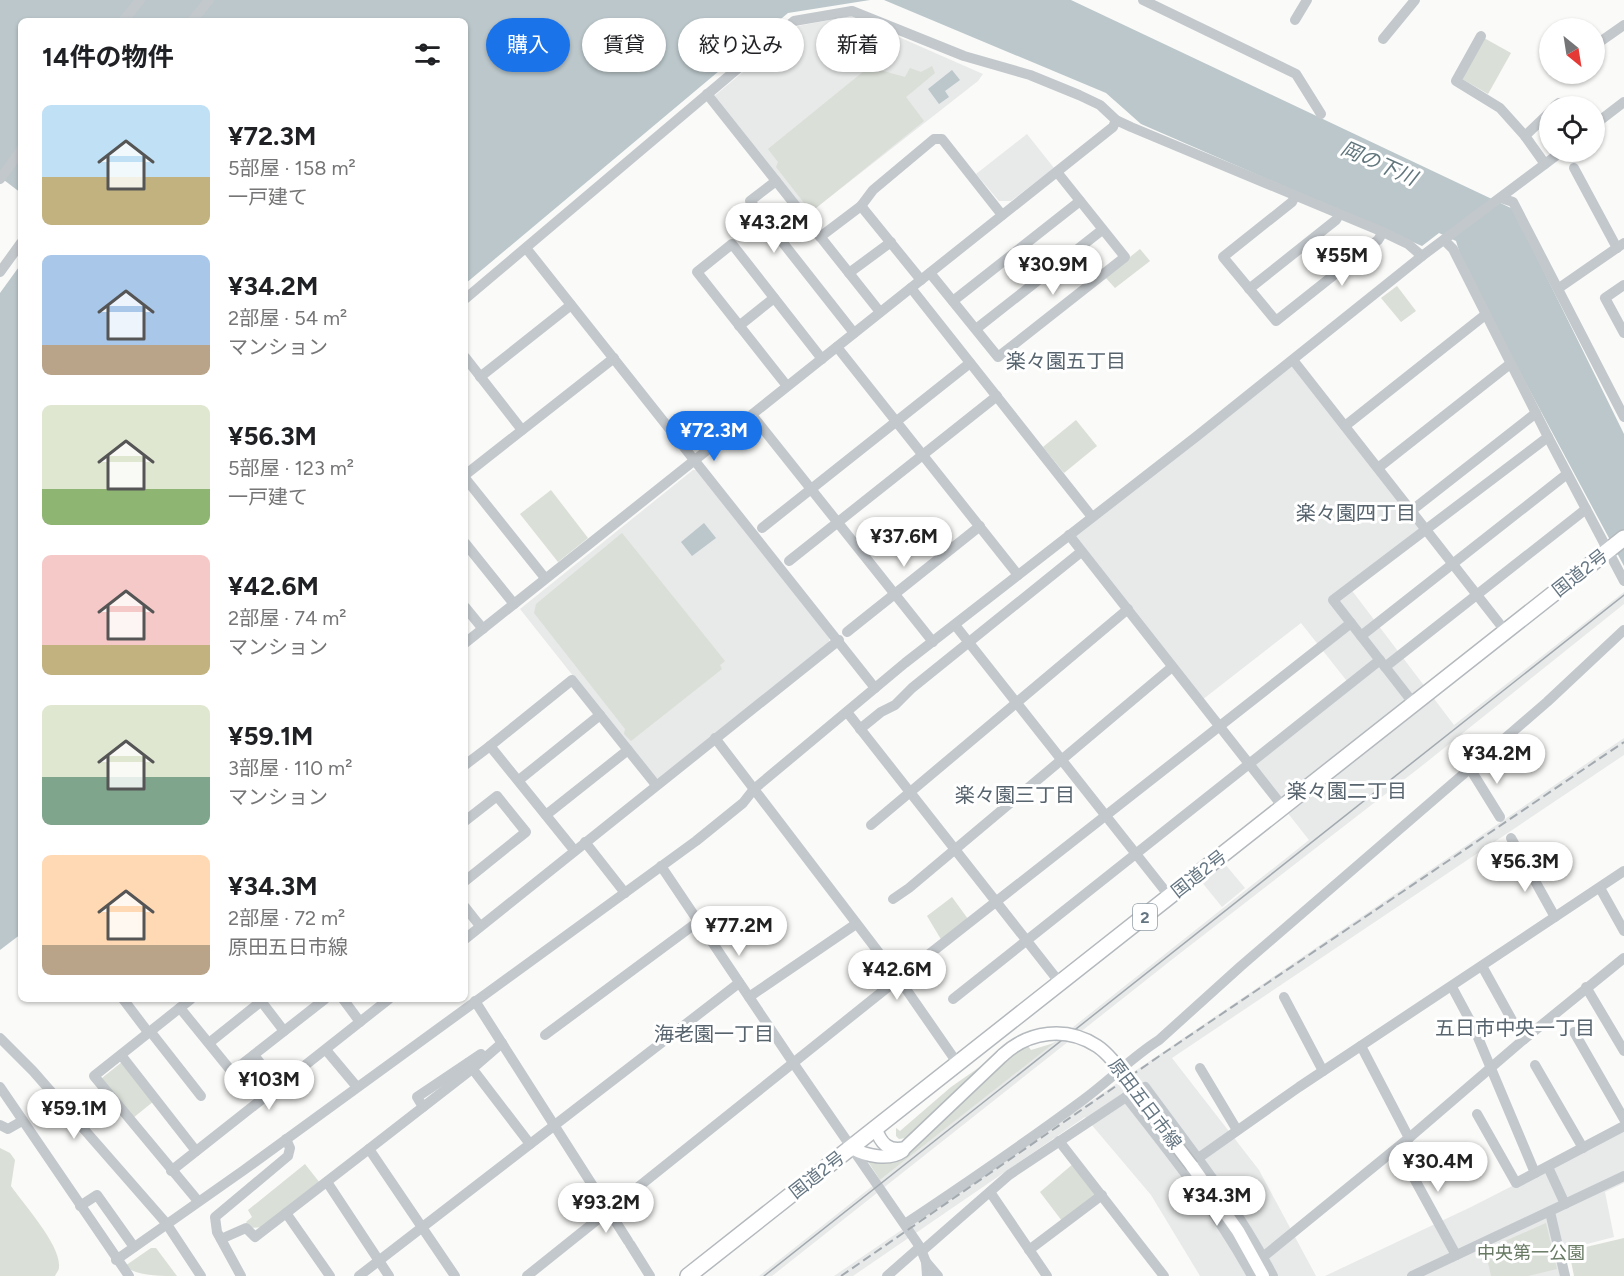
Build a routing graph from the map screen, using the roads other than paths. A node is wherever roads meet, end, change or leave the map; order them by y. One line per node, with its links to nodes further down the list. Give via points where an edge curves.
1 (140, 0): 6 (street)
2 (209, 0): 7 (street)
3 (1143, 0): 15 (street, via 1296,74)
4 (1307, 0): 8 (street)
5 (1415, 0): 12 (street)
6 (125, 18)
7 (194, 18)
8 (1295, 20)
9 (1624, 25): 11 (street)
10 (1481, 36): 19 (street, via 1456,81 1500,108)
11 (1605, 38)
12 (1383, 39)
13 (707, 94): 17 (street, via 794,21 852,11 964,56 1030,75 1079,95 1100,105); 26 (street); 40 (street)
14 (1624, 102): 16 (street)
15 (1320, 114)
16 (1605, 117)
17 (1116, 120): 24 (street, via 1113,127); 27 (street)
18 (1539, 123): 19 (street)
19 (1525, 136): 22 (street)
20 (18, 154): 25 (street)
21 (1548, 162): 22 (street)
22 (1545, 164): 28 (street)
23 (1574, 168): 38 (street)
24 (1057, 172): 29 (street); 31 (street)
25 (0, 179)
26 (776, 181): 35 (street); 58 (street, via 750,201)
27 (1295, 196): 32 (street); 49 (street, via 1223,257)
28 (1500, 199): 36 (street); 48 (street, via 1513,202)
29 (1080, 201): 33 (street); 52 (street)
30 (861, 206): 31 (street, via 873,189 934,139 942,139); 35 (street); 37 (street)
31 (1002, 215): 44 (street)
32 (1339, 215): 34 (street); 49 (street)
33 (1102, 230): 57 (street); 57 (street, via 1125,257 1116,265 998,357)
34 (1383, 232): 41 (street); 49 (street, via 1276,321)
35 (820, 237): 43 (street)
36 (1446, 238): 41 (street); 55 (street)
37 (891, 242): 43 (street); 45 (street)
38 (1620, 246): 48 (street)
39 (18, 247): 42 (street)
40 (526, 248): 50 (street); 53 (street)
41 (1422, 256): 63 (street)
42 (0, 272)
43 (849, 273): 54 (street)
44 (930, 273): 45 (street); 52 (street)
45 (921, 280): 47 (street)
46 (1624, 285): 59 (street, via 1605,298)
47 (911, 288): 54 (street); 65 (street)
48 (1559, 288): 71 (street)
49 (1249, 289)
50 (468, 296)
51 (774, 298): 56 (street); 56 (street, via 732,244 723,251 697,272); 62 (street)
52 (953, 301): 57 (street)
53 (571, 305): 61 (street); 67 (street)
54 (880, 312): 58 (street)
55 (1485, 315): 66 (street); 76 (street)
56 (739, 326): 68 (street)
57 (976, 329)
58 (854, 333): 60 (street)
59 (1624, 333)
60 (837, 347): 62 (street); 75 (street)
61 (614, 358): 77 (street); 80 (street)
62 (822, 358): 68 (street)
63 (1293, 360): 76 (street); 88 (street)
64 (468, 361): 67 (street)
65 (970, 363): 70 (street); 75 (street)
66 (1510, 364): 72 (street); 81 (street)
67 (480, 376): 77 (street)
68 (787, 386): 73 (street)
69 (1624, 390): 71 (street)
70 (997, 396): 79 (street); 88 (street)
71 (1614, 396): 74 (street)
72 (1536, 413): 78 (street); 87 (street)
73 (752, 415): 80 (street); 85 (street)
74 (1624, 417)
75 (896, 422): 79 (street); 85 (street)
76 (1345, 426): 81 (street)
77 (522, 430): 83 (street)
78 (1548, 437): 82 (street); 92 (street)
79 (923, 455): 89 (street); 90 (street)
80 (694, 460): 100 (street); 112 (street)
81 (1378, 468): 87 (street)
82 (1567, 474): 86 (street); 98 (street)
83 (468, 475)
84 (468, 481): 100 (street)
85 (811, 490): 89 (street); 91 (street)
86 (1586, 509): 94 (street); 103 (street)
87 (1411, 511): 92 (street)
88 (1092, 518): 93 (street)
89 (838, 523): 97 (street); 102 (street)
90 (980, 526): 99 (street); 102 (street)
91 (762, 528)
92 (1425, 531): 98 (street); 107 (street, via 1333,600)
93 (1069, 535): 96 (street); 99 (street)
94 (1615, 546): 101 (street); 111 (highway, 国道2号 / 2)
95 (468, 547): 104 (street)
96 (1082, 552): 105 (street); 116 (street)
97 (789, 561)
98 (1452, 564): 103 (street); 113 (street)
99 (1018, 575): 108 (street)
100 (545, 579): 104 (street)
101 (1624, 582)
102 (895, 594): 112 (street); 115 (street)
103 (1476, 595): 111 (street); 117 (street)
104 (514, 604): 109 (street)
105 (1128, 609): 118 (street); 120 (street)
106 (468, 611): 109 (street)
107 (1351, 622): 113 (street); 124 (street)
108 (955, 625): 115 (street); 116 (street)
109 (483, 629): 114 (street)
110 (1624, 630): 132 (street)
111 (1506, 632): 121 (highway, 国道2号 / 2)
112 (843, 636): 119 (street); 126 (street)
113 (1361, 636): 117 (street)
114 (468, 641)
115 (933, 642): 119 (street)
116 (969, 643): 120 (street); 125 (street)
117 (1382, 663): 121 (street); 131 (street)
118 (1172, 667): 124 (street); 129 (street)
119 (875, 688): 122 (street)
120 (1016, 703): 129 (street); 136 (street)
121 (1414, 705): 137 (highway, 国道2号 / 2)
122 (847, 712): 125 (street); 135 (street)
123 (600, 715): 127 (street, via 572,680); 128 (street); 133 (street)
124 (1219, 725): 131 (street); 139 (street)
125 (860, 729): 136 (street)
126 (715, 738): 134 (street); 135 (street)
127 (490, 746): 130 (street); 133 (street)
128 (628, 750): 134 (street); 138 (street)
129 (1061, 760): 139 (street); 146 (street)
130 (468, 763)
131 (1250, 764): 137 (street); 147 (street)
132 (1469, 767): 140 (street); 242 (street, via 1110,1080)
133 (519, 780): 138 (street)
134 (656, 785): 144 (street)
135 (754, 789): 148 (street, via 743,803); 159 (street)
136 (909, 792): 142 (street); 146 (street)
137 (1283, 807): 153 (highway, 国道2号 / 2)
138 (546, 815): 145 (street)
139 (1105, 816): 147 (street); 155 (street)
140 (1500, 817)
141 (468, 819): 150 (street, via 497,796 526,832)
142 (872, 825)
143 (1510, 838): 157 (street)
144 (585, 842): 145 (street); 152 (street)
145 (574, 850): 160 (street)
146 (954, 850): 154 (street); 155 (street)
147 (1136, 855): 153 (street); 163 (street)
148 (662, 866): 152 (street); 158 (street)
149 (1624, 872): 151 (street)
150 (468, 879)
151 (1600, 888): 157 (street); 161 (street)
152 (625, 893): 181 (street)
153 (1170, 897): 168 (highway, 国道2号 / 2)
154 (893, 899)
155 (996, 902): 163 (street); 166 (street)
156 (468, 911): 160 (street)
157 (1555, 917): 165 (street)
158 (699, 921): 167 (street); 187 (street)
159 (856, 924): 166 (street); 171 (street)
160 (480, 926): 162 (street)
161 (1624, 931)
162 (468, 936)
163 (1027, 941): 168 (street); 173 (street)
164 (1624, 958): 170 (street)
165 (1482, 966): 169 (street); 189 (street)
166 (899, 980): 197 (street); 198 (street)
167 (740, 983): 171 (street); 212 (street)
168 (1060, 983): 198 (highway, 国道2号 / 2)
169 (1452, 987): 192 (street); 201 (street)
170 (1586, 987): 189 (street); 194 (street)
171 (749, 997): 197 (street)
172 (1284, 997): 203 (street)
173 (953, 999)
174 (125, 1002): 185 (street)
175 (187, 1002): 182 (street)
176 (260, 1002): 190 (street)
177 (263, 1002): 184 (street)
178 (321, 1002): 184 (street)
179 (345, 1002): 183 (street)
180 (385, 1002): 183 (street)
181 (468, 1002): 191 (street); 206 (street)
182 (180, 1008): 185 (street); 190 (street)
183 (360, 1022): 193 (street)
184 (284, 1031): 196 (street)
185 (149, 1032): 195 (street); 207 (street)
186 (1574, 1032): 210 (street)
187 (545, 1035)
188 (0, 1038): 241 (street)
189 (1523, 1040): 201 (street)
190 (209, 1043): 196 (street, via 232,1072)
191 (502, 1043): 200 (street); 212 (street)
192 (1361, 1046): 203 (street); 217 (street)
193 (326, 1050): 204 (street); 206 (street)
194 (1624, 1051)
195 (121, 1055): 225 (street); 229 (street, via 94,1076)
196 (254, 1055): 204 (street)
197 (794, 1064): 222 (street); 238 (street)
198 (957, 1064): 215 (highway, 国道2号 / 2)
199 (1535, 1065): 223 (street)
200 (470, 1066): 220 (street); 224 (street)
201 (1490, 1067): 217 (street); 230 (street)
202 (1201, 1068): 216 (street)
203 (1323, 1071): 216 (street)
204 (278, 1086): 225 (street)
205 (0, 1087): 211 (street)
206 (357, 1087): 218 (street)
207 (201, 1096)
208 (1126, 1097): 219 (street); 227 (street, via 1145,1087); 267 (street, via 1191,1180)
209 (1477, 1114): 230 (street, via 1516,1182)
210 (1624, 1119)
211 (22, 1121): 213 (street, via 8,1130); 237 (street)
212 (555, 1124): 220 (street); 238 (street)
213 (0, 1125)
214 (1624, 1126): 223 (street)
215 (876, 1129): 221 (main road, via 886,1147 899,1150); 222 (highway, 国道2号 / 2)
216 (1237, 1130): 227 (street)
217 (1409, 1138): 226 (street)
218 (286, 1139): 235 (street); 244 (street, via 288,1156 215,1217)
219 (1059, 1141): 233 (street); 234 (street)
220 (530, 1144): 243 (street)
221 (911, 1144): 222 (main road, 原田五日市線, via 900,1154 887,1157); 227 (main road, 原田五日市線, bridge, via 1017,1044 1043,1034 1059,1033 1096,1046 1113,1061)
222 (852, 1148): 242 (street); 261 (highway, 国道2号 / 2)
223 (1583, 1148): 228 (street)
224 (369, 1149): 232 (street); 243 (street)
225 (196, 1151): 229 (street)
226 (1392, 1152): 248 (street, via 1409,1169); 249 (street)
227 (1195, 1162): 249 (street, via 1221,1190); 268 (main road, 原田五日市線)
228 (1548, 1167): 230 (street); 236 (street)
229 (171, 1171): 235 (street)
230 (1535, 1173)
231 (1624, 1176): 236 (street)
232 (327, 1182): 240 (street); 251 (street)
233 (990, 1192): 246 (street); 247 (street)
234 (1101, 1195): 246 (street); 266 (street)
235 (198, 1201): 241 (street)
236 (1565, 1204): 239 (street)
237 (80, 1206): 245 (street, via 96,1195); 250 (street)
238 (608, 1212): 259 (street); 260 (street)
239 (1550, 1212): 248 (street); 271 (street)
240 (286, 1213): 244 (street, via 255,1237 246,1228); 255 (street)
241 (166, 1223): 245 (street); 253 (street)
242 (905, 1224): 247 (street)
243 (422, 1226): 251 (street); 258 (street)
244 (221, 1239): 254 (street)
245 (134, 1247): 250 (street)
246 (1029, 1250): 265 (street)
247 (923, 1253): 262 (street); 263 (street); 264 (street)
248 (1455, 1255): 270 (street)
249 (1263, 1257): 269 (street)
250 (116, 1260): 252 (street)
251 (378, 1261): 256 (street); 257 (street)
252 (129, 1276)
253 (201, 1276)
254 (241, 1276)
255 (330, 1276)
256 (359, 1276)
257 (389, 1276)
258 (455, 1276)
259 (527, 1276)
260 (650, 1276)
261 (688, 1276)
262 (887, 1276)
263 (927, 1276)
264 (938, 1276)
265 (1047, 1276)
266 (1164, 1276)
267 (1252, 1276)
268 (1263, 1276)
269 (1273, 1276)
270 (1412, 1276)
271 (1565, 1276)

